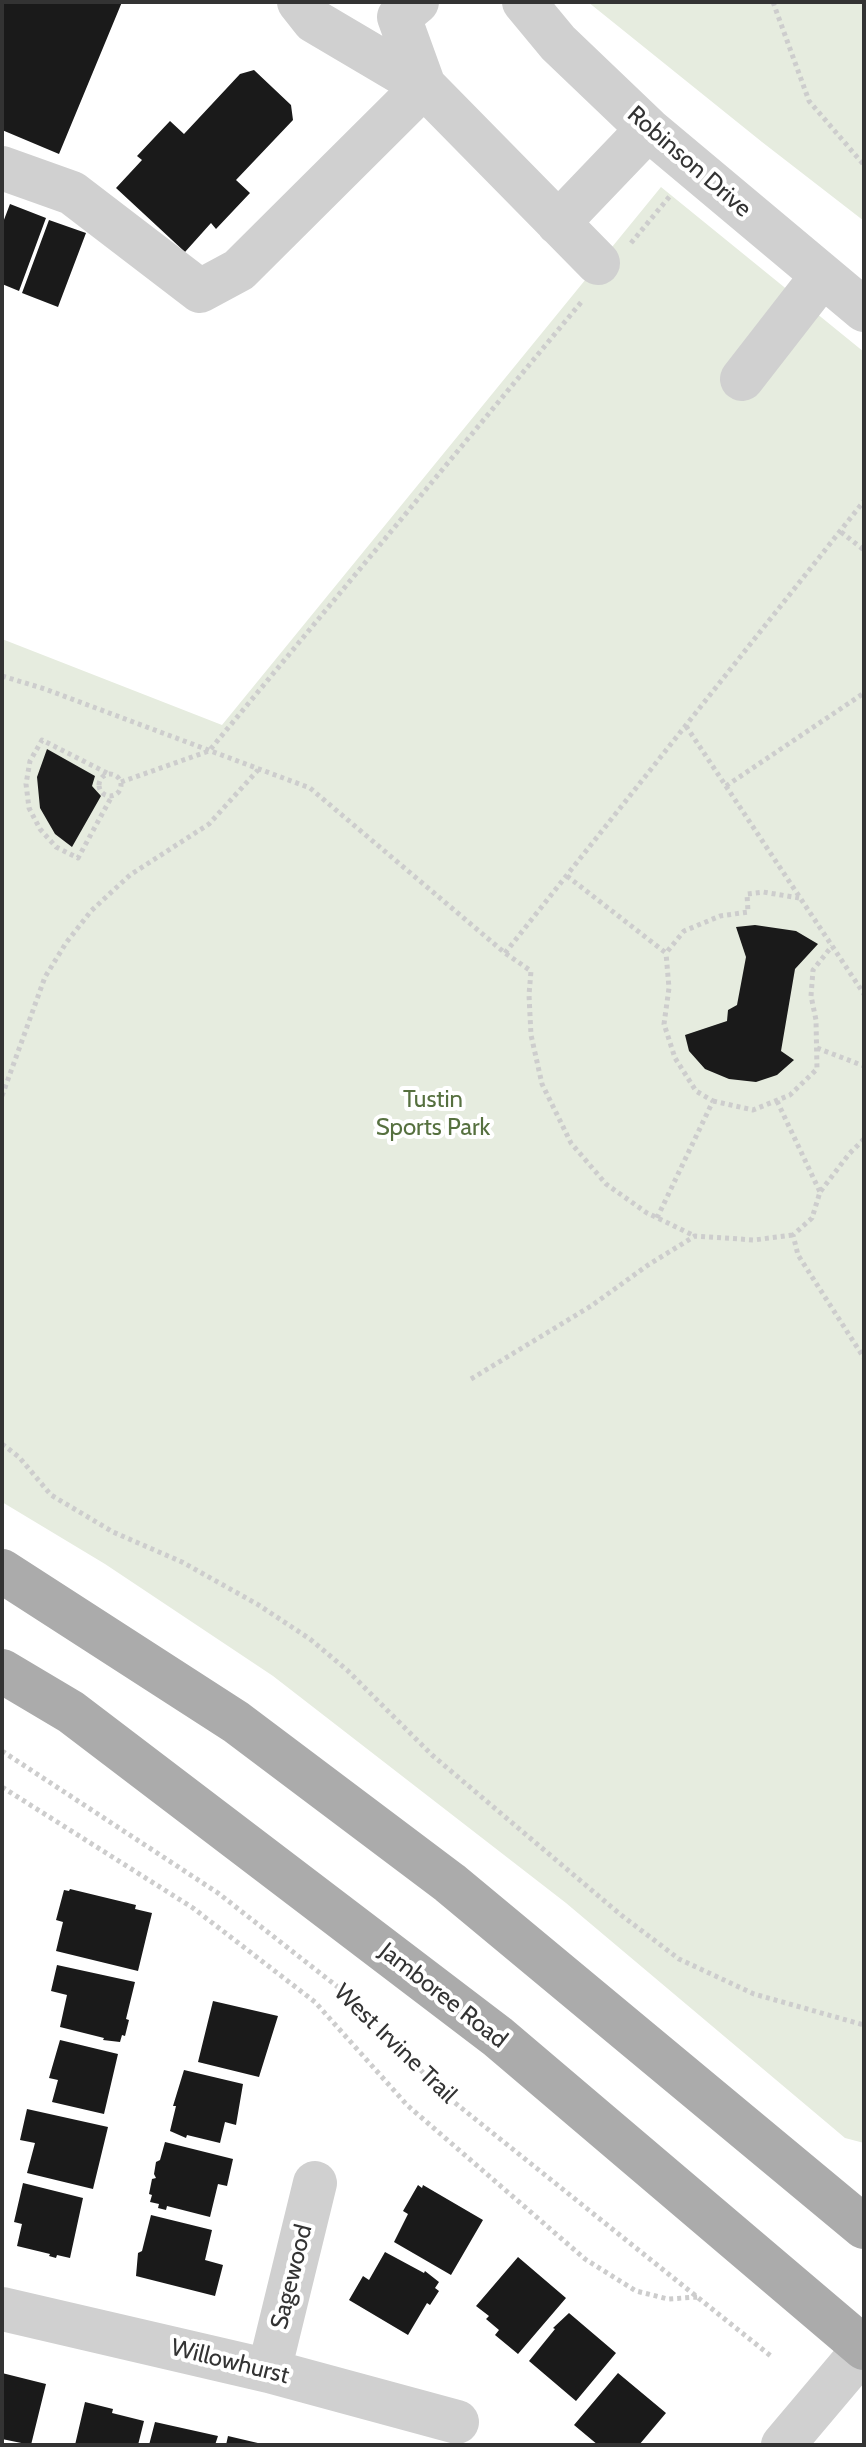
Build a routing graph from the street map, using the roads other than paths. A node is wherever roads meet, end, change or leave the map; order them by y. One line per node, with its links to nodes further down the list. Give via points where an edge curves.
1 (299, 2): 4 (street, via 314,21)
2 (524, 2): 5 (street, Robinson Drive, via 558,43)
3 (395, 7): 4 (street)
4 (424, 86): 6 (street, via 239,270 200,291 72,193); 7 (street)
5 (648, 129): 7 (street); 9 (street, Robinson Drive)
6 (2, 168)
7 (558, 223): 8 (street)
8 (604, 269)
9 (822, 276): 10 (street, Robinson Drive); 11 (street)
10 (864, 310)
11 (742, 379)
12 (2, 1571): 15 (main road, via 236,1722 437,1874)
13 (2, 1671): 17 (main road, Jamboree Road, via 71,1712 498,2037)
14 (315, 2183): 18 (street, Sagewood)
15 (864, 2227)
16 (2, 2309): 18 (street, Willowhurst)
17 (864, 2348): 20 (street)
18 (269, 2371): 19 (street, Willowhurst)
19 (457, 2422)
20 (783, 2445)

